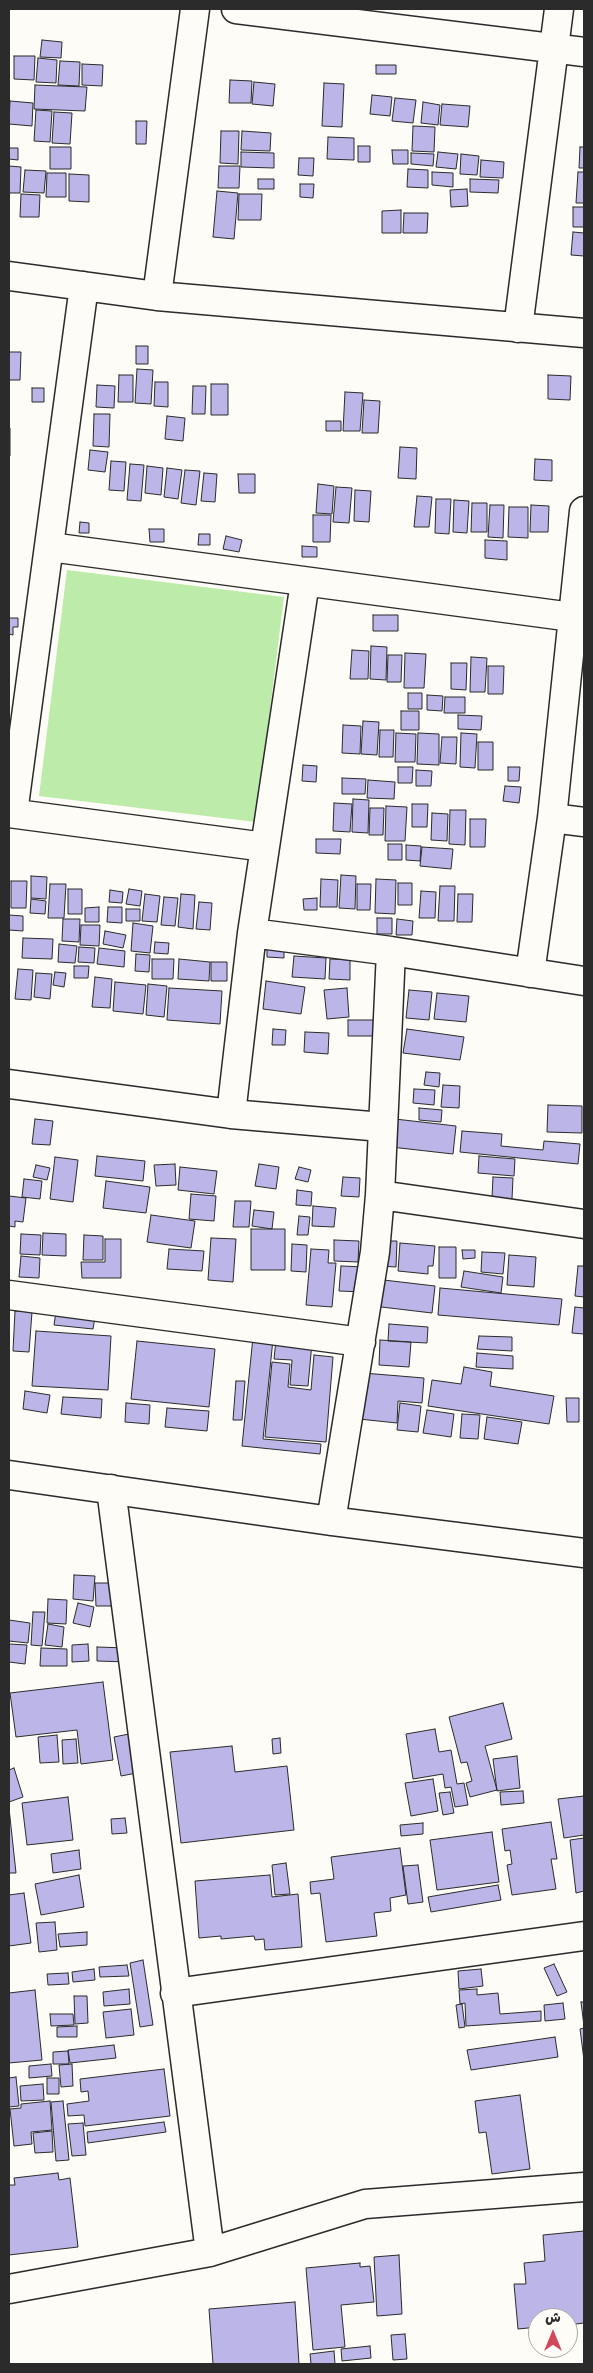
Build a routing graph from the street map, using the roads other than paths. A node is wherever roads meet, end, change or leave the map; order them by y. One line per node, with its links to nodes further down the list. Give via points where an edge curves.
1 (195, 9): 8 (street)
2 (236, 9): 4 (street)
3 (559, 9): 4 (street)
4 (555, 48): 5 (street); 9 (street)
5 (584, 52)
6 (9, 276): 7 (street)
7 (84, 286): 8 (street); 12 (street)
8 (157, 296): 9 (street)
9 (518, 328): 10 (street)
10 (584, 334)
11 (584, 510): 13 (street)
12 (50, 547): 14 (street); 16 (street)
13 (581, 568): 15 (street)
14 (305, 582): 15 (street); 19 (street)
15 (572, 617): 17 (street)
16 (11, 813): 19 (street)
17 (552, 818): 18 (street); 22 (street)
18 (584, 822)
19 (265, 847): 20 (street)
20 (252, 933): 21 (street); 25 (street)
21 (391, 951): 22 (street); 26 (street)
22 (530, 973): 23 (street)
23 (584, 981)
24 (9, 1084): 25 (street)
25 (231, 1114): 26 (street)
26 (382, 1127): 27 (street)
27 (380, 1195): 28 (street); 30 (street)
28 (584, 1224)
29 (9, 1295): 30 (street)
30 (362, 1342): 33 (street)
31 (9, 1476): 32 (street)
32 (111, 1489): 33 (street); 36 (street)
33 (331, 1521): 34 (street)
34 (584, 1553)
35 (584, 1936): 36 (street)
36 (175, 1993): 38 (street)
37 (584, 2187): 38 (street, via 365,2204)
38 (210, 2252): 39 (street)
39 (9, 2289)

